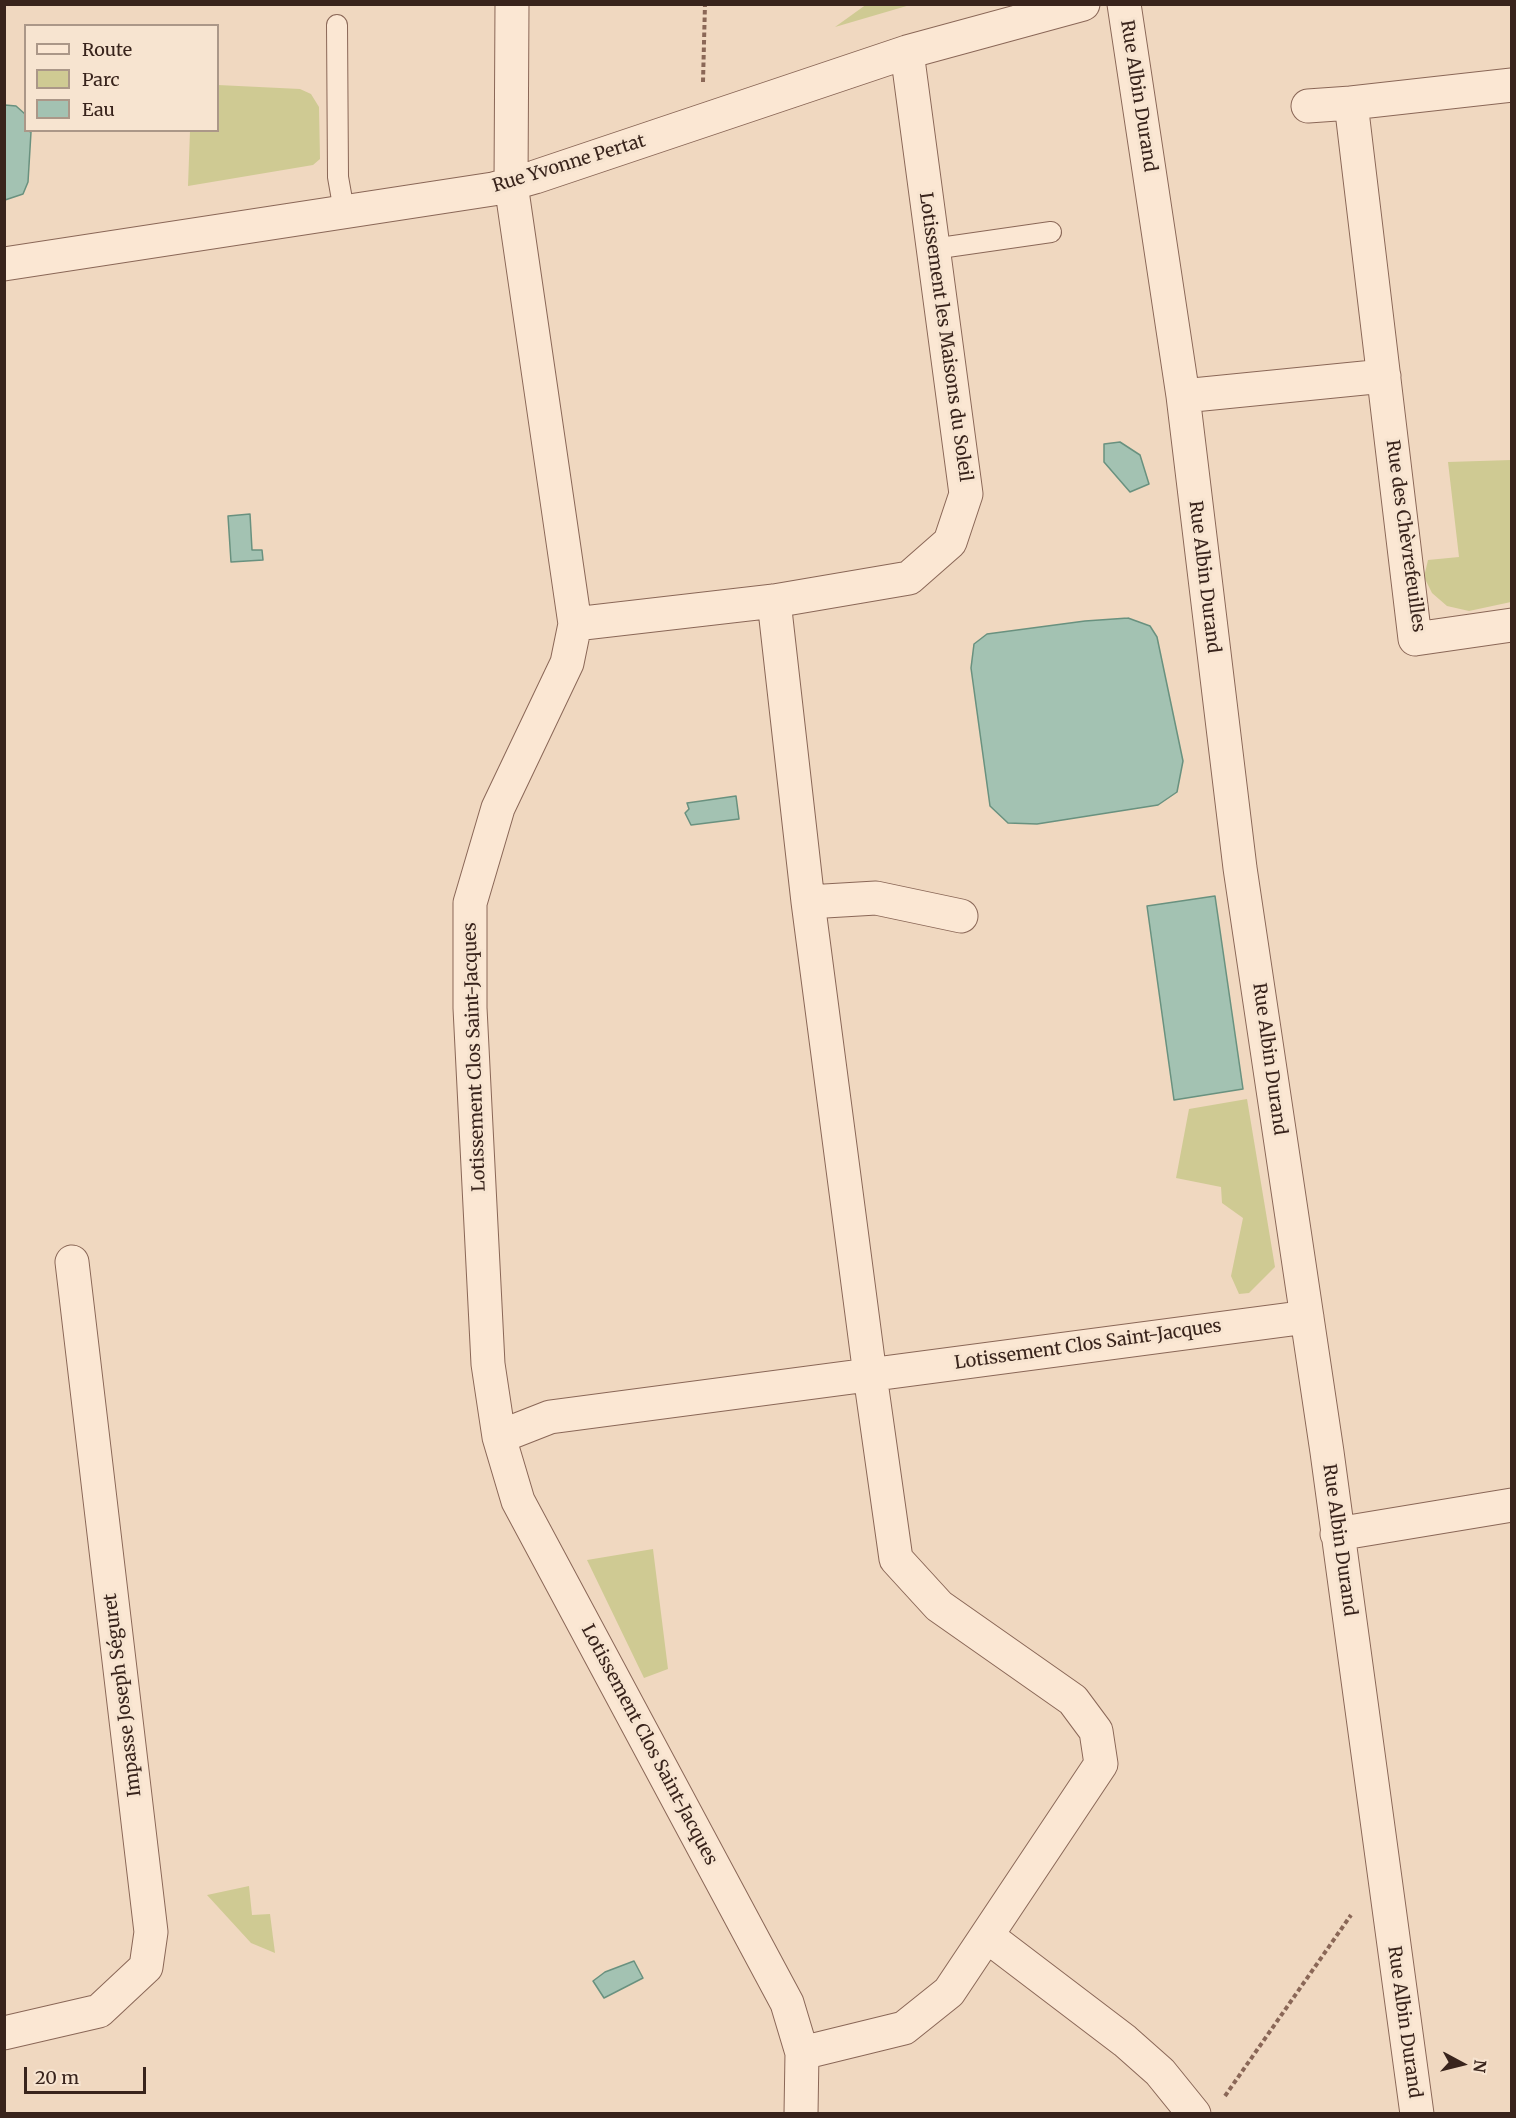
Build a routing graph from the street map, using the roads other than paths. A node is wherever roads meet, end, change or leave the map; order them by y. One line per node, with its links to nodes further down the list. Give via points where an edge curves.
1 (512, 4): 9 (street)
2 (1083, 4): 5 (street, Rue Yvonne Pertat)
3 (1124, 4): 15 (street, Rue Albin Durand)
4 (338, 25): 10 (lane, via 338,177)
5 (907, 52): 9 (street, Rue Yvonne Pertat); 12 (street, Lotissement les Maisons du Soleil)
6 (1512, 86): 7 (street)
7 (1351, 103): 8 (street); 14 (street, Rue des Chèvrefeuilles)
8 (1308, 106)
9 (512, 184): 10 (street, Rue Yvonne Pertat); 17 (street)
10 (344, 211): 13 (street, Rue Yvonne Pertat)
11 (1050, 232): 12 (lane)
12 (933, 249): 16 (street, Lotissement les Maisons du Soleil, via 966,494 950,542 909,578)
13 (4, 264)
14 (1384, 376): 15 (street); 18 (street, Rue des Chèvrefeuilles, via 1415,639)
15 (1183, 396): 22 (street, Rue Albin Durand, via 1240,868)
16 (774, 601): 17 (street, Lotissement les Maisons du Soleil); 19 (street)
17 (575, 624): 24 (street, Lotissement Clos Saint-Jacques, via 567,663 498,808 470,903 470,1008 488,1364)
18 (1512, 624)
19 (808, 902): 20 (street, via 876,898); 23 (street)
20 (961, 916)
21 (72, 1262): 28 (street, Impasse Joseph Séguret, via 151,1932 146,1967 99,2011)
22 (1306, 1317): 23 (street, Lotissement Clos Saint-Jacques); 26 (street, Rue Albin Durand)
23 (870, 1375): 24 (street, Lotissement Clos Saint-Jacques, via 550,1417); 27 (street, via 896,1559 939,1606 1073,1700 1096,1731 1101,1764)
24 (499, 1437): 29 (street, Lotissement Clos Saint-Jacques, via 518,1501 787,2003)
25 (1512, 1504): 26 (street)
26 (1337, 1534): 32 (street, Rue Albin Durand)
27 (987, 1936): 29 (street, via 950,1992 904,2028); 30 (street)
28 (4, 2033)
29 (802, 2053): 31 (street, Lotissement Clos Saint-Jacques)
30 (1208, 2106)
31 (801, 2114)
32 (1417, 2114)

